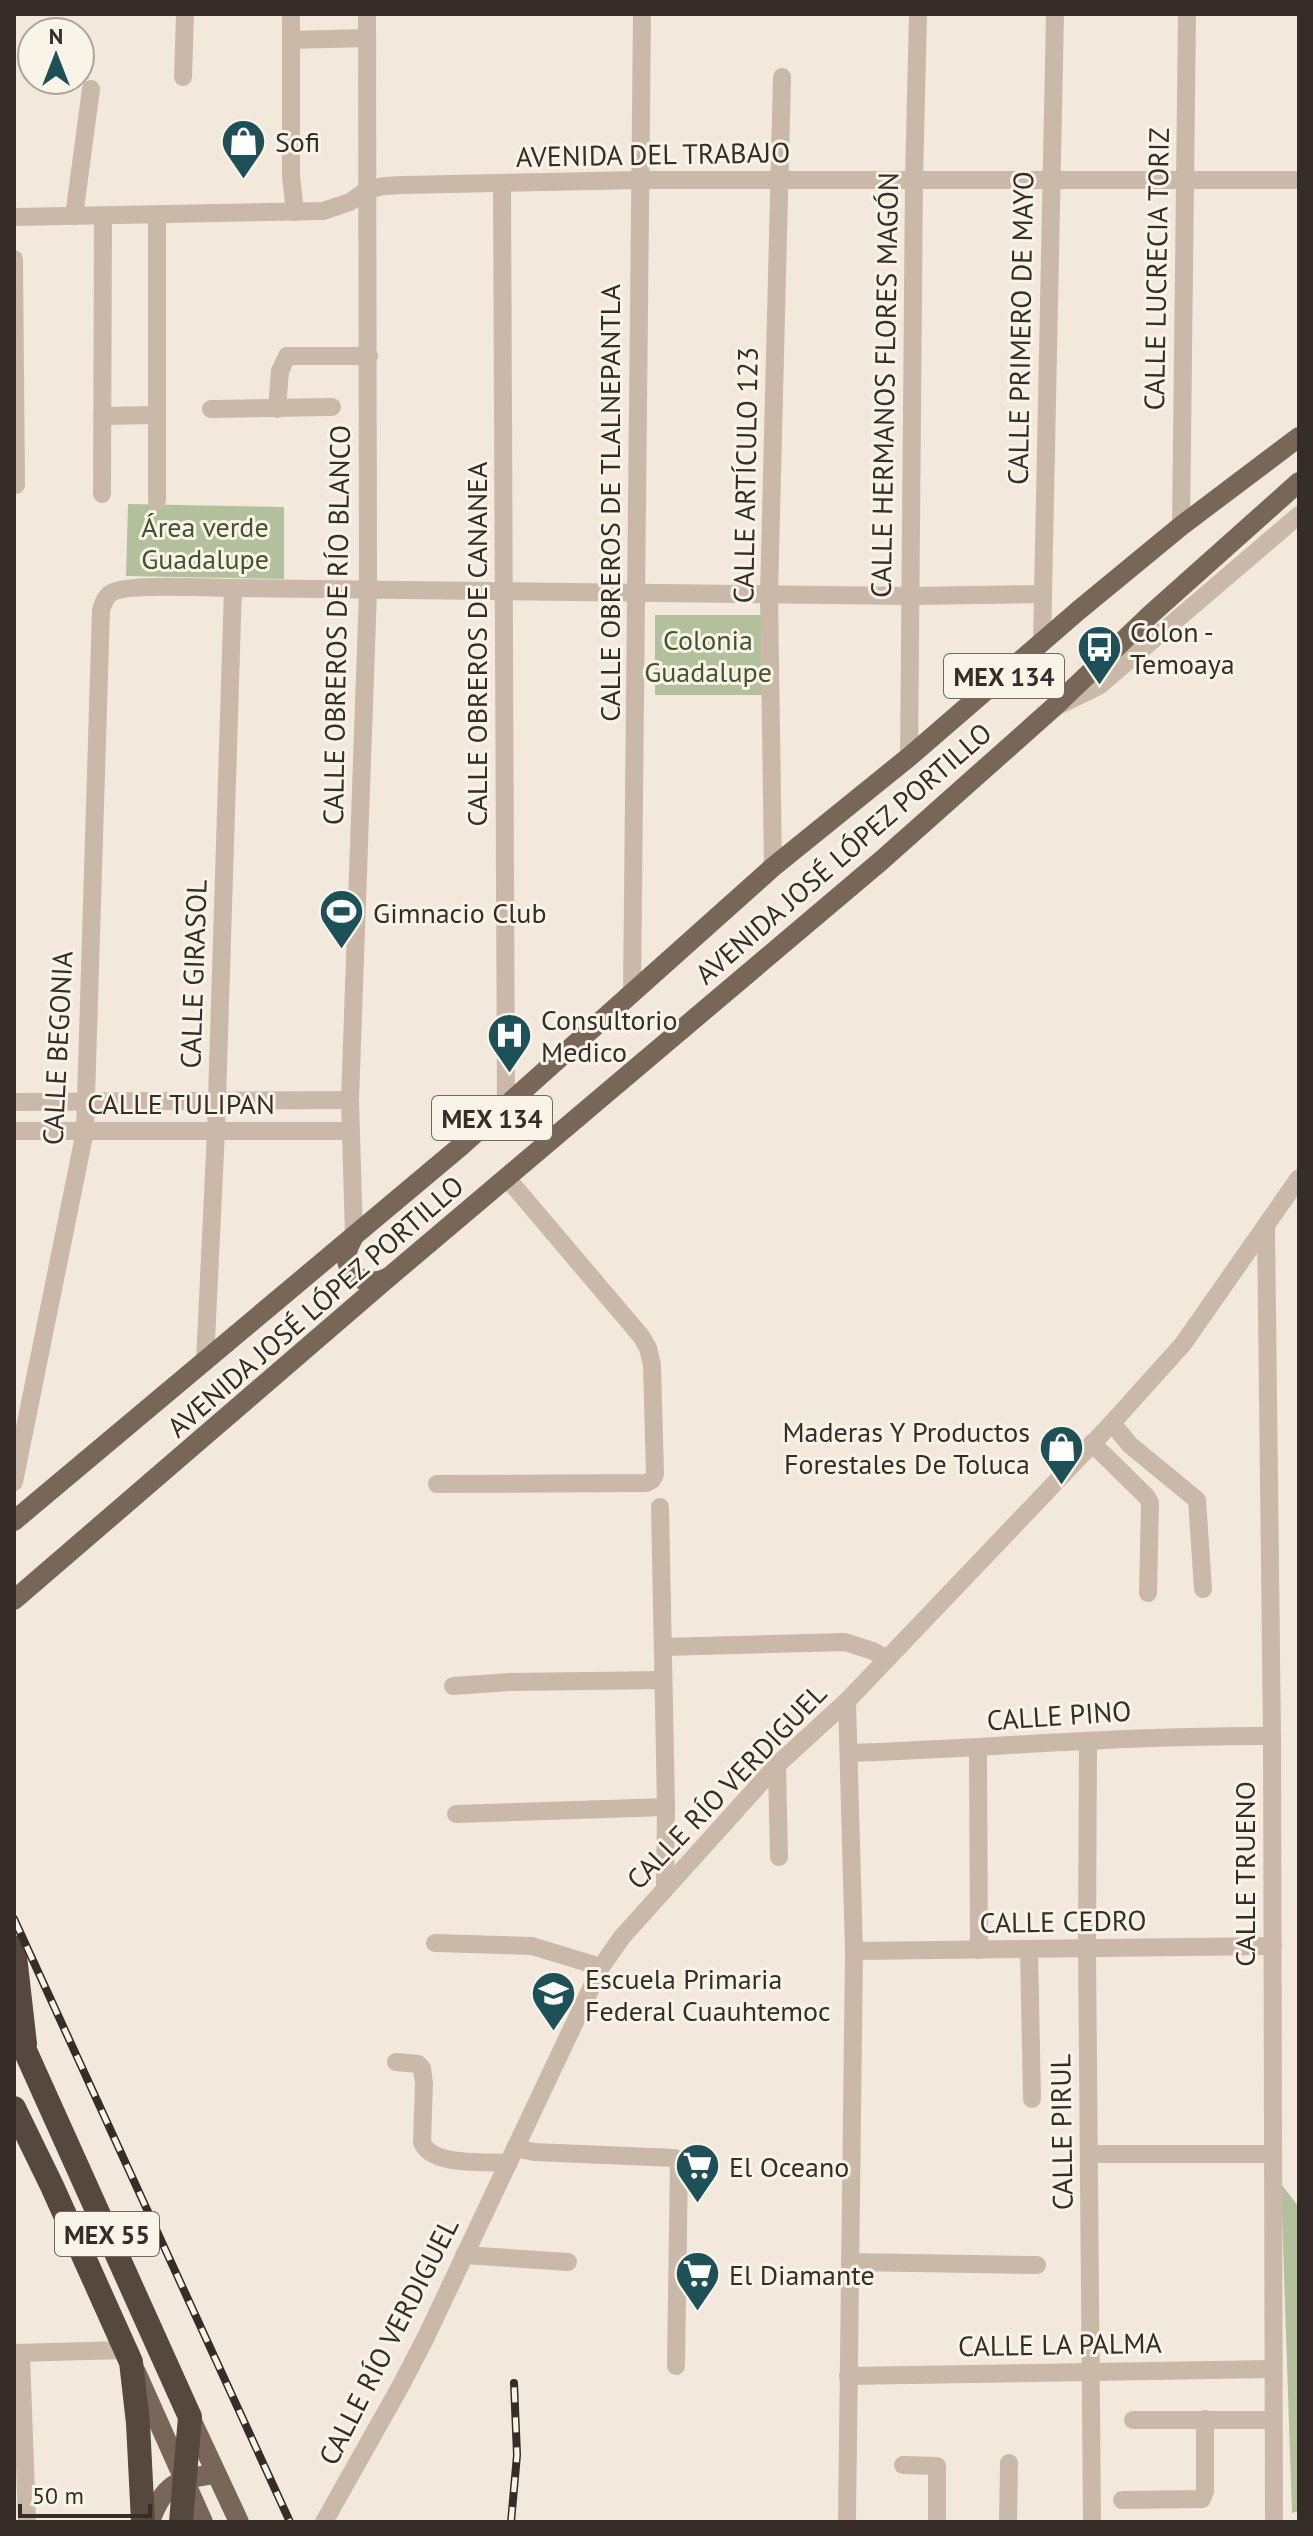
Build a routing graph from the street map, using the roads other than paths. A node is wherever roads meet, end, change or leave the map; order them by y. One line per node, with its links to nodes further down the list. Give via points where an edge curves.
1 (185, 14): 10 (street)
2 (367, 14): 8 (street, CALLE OBREROS DE RÍO BLANCO)
3 (642, 14): 13 (street, CALLE OBREROS DE TLALNEPANTLA)
4 (918, 14): 15 (street, CALLE HERMANOS FLORES MAGÓN)
5 (1055, 14): 18 (street, CALLE PRIMERO DE MAYO)
6 (1187, 14): 16 (street, CALLE LUCRECIA TORIZ)
7 (291, 18): 9 (street)
8 (366, 38): 9 (street); 20 (street, CALLE OBREROS DE RÍO BLANCO)
9 (291, 40): 21 (street)
10 (183, 77)
11 (782, 77): 14 (street, CALLE ARTÍCULO 123)
12 (90, 96): 23 (street)
13 (639, 180): 14 (street, AVENIDA DEL TRABAJO); 19 (street, AVENIDA DEL TRABAJO); 44 (street, CALLE OBREROS DE TLALNEPANTLA)
14 (781, 180): 15 (street, AVENIDA DEL TRABAJO); 45 (street, CALLE ARTÍCULO 123)
15 (914, 180): 18 (street, AVENIDA DEL TRABAJO); 47 (street, CALLE HERMANOS FLORES MAGÓN)
16 (1186, 180): 17 (street, AVENIDA DEL TRABAJO); 18 (street, AVENIDA DEL TRABAJO); 40 (street, CALLE LUCRECIA TORIZ)
17 (1299, 180)
18 (1051, 181): 46 (street, CALLE PRIMERO DE MAYO)
19 (502, 184): 20 (street, AVENIDA DEL TRABAJO); 43 (street, CALLE OBREROS DE CANANEA)
20 (367, 190): 21 (street, AVENIDA DEL TRABAJO, via 323,211); 27 (street, CALLE OBREROS DE RÍO BLANCO)
21 (295, 212): 22 (street, AVENIDA DEL TRABAJO)
22 (157, 215): 24 (street, AVENIDA DEL TRABAJO); 32 (street)
23 (74, 216): 24 (street, AVENIDA DEL TRABAJO); 25 (street, AVENIDA DEL TRABAJO)
24 (103, 216): 33 (street)
25 (14, 217)
26 (14, 259): 28 (street)
27 (369, 356): 31 (street, via 287,356 280,371); 42 (street, CALLE OBREROS DE RÍO BLANCO)
28 (15, 388): 36 (street)
29 (332, 407): 31 (street)
30 (211, 409): 31 (street)
31 (277, 409)
32 (157, 415): 33 (street); 38 (street)
33 (102, 416): 37 (street)
34 (1299, 437): 40 (main road, AVENIDA JOSÉ LÓPEZ PORTILLO / MEX 134)
35 (1299, 482): 49 (main road, AVENIDA JOSÉ LÓPEZ PORTILLO / MEX 134)
36 (16, 485)
37 (102, 494)
38 (157, 501)
39 (1299, 515): 49 (street, via 1099,686)
40 (1181, 526): 48 (main road, AVENIDA JOSÉ LÓPEZ PORTILLO / MEX 134)
41 (233, 588): 42 (street); 54 (street, CALLE GIRASOL); 56 (street, CALLE BEGONIA, via 122,589 112,592 101,610)
42 (368, 591): 43 (street); 53 (street, CALLE OBREROS DE RÍO BLANCO)
43 (503, 592): 44 (street); 57 (street, CALLE OBREROS DE CANANEA)
44 (637, 592): 45 (street); 52 (street, CALLE OBREROS DE TLALNEPANTLA)
45 (769, 594): 47 (street); 51 (street, CALLE ARTÍCULO 123)
46 (1043, 594): 47 (street); 48 (street, CALLE PRIMERO DE MAYO)
47 (910, 596): 50 (street, CALLE HERMANOS FLORES MAGÓN)
48 (1042, 643): 50 (main road, AVENIDA JOSÉ LÓPEZ PORTILLO / MEX 134)
49 (1054, 707): 62 (main road, AVENIDA JOSÉ LÓPEZ PORTILLO / MEX 134)
50 (909, 757): 51 (main road, AVENIDA JOSÉ LÓPEZ PORTILLO / MEX 134)
51 (773, 867): 52 (main road, AVENIDA JOSÉ LÓPEZ PORTILLO / MEX 134)
52 (632, 993): 57 (main road, AVENIDA JOSÉ LÓPEZ PORTILLO / MEX 134)
53 (350, 1100): 54 (street, CALLE TULIPAN); 61 (street, CALLE OBREROS DE RÍO BLANCO)
54 (217, 1101): 56 (street, CALLE TULIPAN); 60 (street, CALLE GIRASOL)
55 (14, 1102): 56 (street, CALLE TULIPAN)
56 (85, 1102): 59 (street, CALLE BEGONIA)
57 (506, 1104): 65 (main road, AVENIDA JOSÉ LÓPEZ PORTILLO / MEX 134)
58 (14, 1131): 59 (street, CALLE TULIPAN)
59 (85, 1131): 60 (street, CALLE TULIPAN); 70 (street, CALLE BEGONIA)
60 (216, 1131): 61 (street, CALLE TULIPAN); 67 (street, CALLE GIRASOL)
61 (349, 1131): 65 (street, CALLE OBREROS DE RÍO BLANCO)
62 (507, 1178): 66 (main road, AVENIDA JOSÉ LÓPEZ PORTILLO / MEX 134); 71 (street, via 648,1348 655,1474 646,1483)
63 (1299, 1178): 64 (street, CALLE RÍO VERDIGUEL)
64 (1266, 1226): 68 (street, CALLE RÍO VERDIGUEL, via 1183,1344); 82 (street, CALLE TRUENO)
65 (354, 1236): 66 (main road, via 347,1254 354,1274 375,1282); 67 (main road, AVENIDA JOSÉ LÓPEZ PORTILLO / MEX 134)
66 (389, 1277): 76 (main road, AVENIDA JOSÉ LÓPEZ PORTILLO / MEX 134)
67 (205, 1362): 73 (main road, AVENIDA JOSÉ LÓPEZ PORTILLO / MEX 134)
68 (1112, 1423): 69 (street, CALLE RÍO VERDIGUEL); 74 (street, via 1130,1445 1197,1500)
69 (1092, 1443): 75 (street, via 1150,1503); 78 (street, CALLE RÍO VERDIGUEL)
70 (14, 1482)
71 (437, 1484)
72 (660, 1507): 77 (street)
73 (14, 1521)
74 (1203, 1589)
75 (1148, 1593)
76 (14, 1600)
77 (663, 1647): 78 (street, via 845,1642); 79 (street)
78 (887, 1659): 81 (street, CALLE RÍO VERDIGUEL)
79 (663, 1680): 80 (street); 87 (street)
80 (453, 1686)
81 (847, 1701): 85 (street); 86 (street, CALLE RÍO VERDIGUEL)
82 (1272, 1736): 83 (street, CALLE PINO); 92 (street, CALLE TRUENO)
83 (1088, 1741): 84 (street, CALLE PINO); 94 (street, CALLE PIRUL)
84 (978, 1748): 85 (street, CALLE PINO); 96 (street)
85 (849, 1753): 97 (street)
86 (777, 1765): 89 (street); 90 (street, CALLE RÍO VERDIGUEL)
87 (666, 1807): 88 (street); 90 (street)
88 (456, 1814)
89 (779, 1857)
90 (665, 1888): 98 (street, CALLE RÍO VERDIGUEL)
91 (435, 1943): 98 (street, via 532,1946)
92 (1273, 1946): 94 (street, CALLE CEDRO); 105 (street, CALLE TRUENO)
93 (14, 1947): 100 (highway)
94 (1087, 1947): 95 (street, CALLE CEDRO); 104 (street, CALLE PIRUL)
95 (1029, 1949): 96 (street, CALLE CEDRO); 102 (street)
96 (979, 1950): 97 (street, CALLE CEDRO)
97 (854, 1951): 109 (street)
98 (601, 1967): 106 (street, CALLE RÍO VERDIGUEL)
99 (14, 2026): 100 (highway, MEX 55)
100 (25, 2051): 117 (highway, MEX 55)
101 (396, 2062): 106 (street, via 422,2068 424,2149 445,2159)
102 (1032, 2099)
103 (14, 2108): 112 (highway, MEX 55)
104 (1089, 2154): 105 (street); 115 (street, CALLE PIRUL)
105 (1273, 2154): 114 (street, CALLE TRUENO)
106 (512, 2156): 107 (street, CALLE RÍO VERDIGUEL); 113 (street, via 534,2152 679,2160)
107 (464, 2255): 108 (street); 133 (street, CALLE RÍO VERDIGUEL, via 400,2387)
108 (568, 2262)
109 (850, 2262): 110 (street); 116 (street)
110 (1037, 2265)
111 (18, 2353): 112 (street); 127 (street)
112 (129, 2356): 124 (main road, MEX 55); 128 (highway, MEX 55)
113 (676, 2366)
114 (1273, 2369): 115 (street, CALLE LA PALMA); 120 (street, CALLE TRUENO)
115 (1092, 2372): 116 (street, CALLE LA PALMA); 137 (street, CALLE PIRUL)
116 (848, 2376): 134 (street)
117 (190, 2417): 123 (main road, MEX 55); 124 (highway)
118 (1205, 2419): 119 (street); 120 (street); 125 (street, via 1202,2499)
119 (1133, 2420)
120 (1273, 2420): 138 (street, CALLE TRUENO)
121 (1009, 2463): 136 (street)
122 (903, 2465): 135 (street, via 937,2466)
123 (216, 2474): 124 (main road); 126 (main road, MEX 55)
124 (183, 2479): 129 (main road, via 163,2497); 130 (highway, MEX 55); 131 (main road, MEX 55)
125 (1122, 2500)
126 (234, 2513): 132 (main road)
127 (27, 2522)
128 (143, 2522)
129 (150, 2522)
130 (181, 2522)
131 (203, 2522)
132 (250, 2522)
133 (324, 2522)
134 (847, 2522)
135 (937, 2522)
136 (1008, 2522)
137 (1092, 2522)
138 (1274, 2522)

